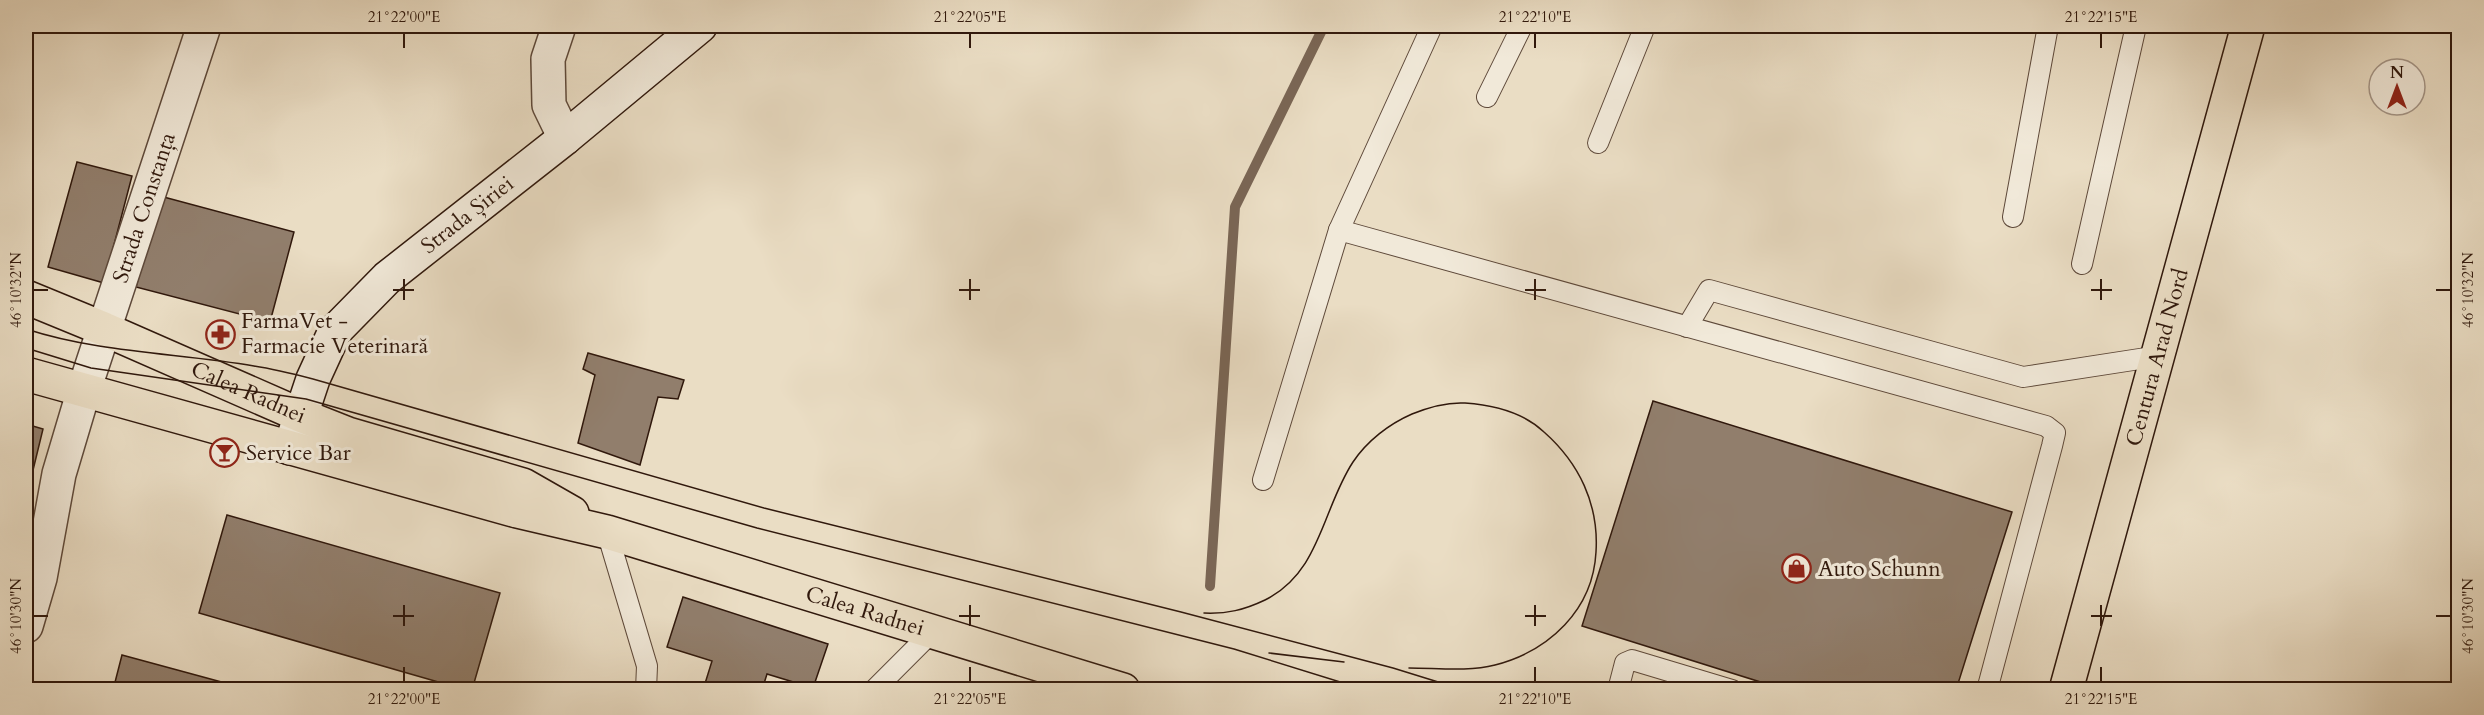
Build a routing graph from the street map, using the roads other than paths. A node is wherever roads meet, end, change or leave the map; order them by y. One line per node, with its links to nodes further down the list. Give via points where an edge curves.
1 (204, 26): 18 (street, Strada Constanța)
2 (559, 26): 11 (street, via 548,58 549,105)
3 (700, 26): 11 (street, Strada Șiriei)
4 (1432, 26): 14 (lane)
5 (1522, 26): 10 (lane)
6 (1644, 26): 12 (lane)
7 (2048, 26): 13 (lane)
8 (2136, 26): 15 (lane)
9 (2248, 26): 19 (main road, Centura Arad Nord)
10 (1487, 97)
11 (565, 138): 23 (street, Strada Șiriei, via 387,278 335,331)
12 (1598, 143)
13 (2013, 217)
14 (1339, 230): 17 (lane); 25 (lane)
15 (2082, 264)
16 (26, 297): 18 (main road, Calea Radnei)
17 (1687, 327): 19 (lane, via 1709,290 2023,377); 34 (lane, via 2046,426 2055,433)
18 (105, 329): 22 (street, Strada Constanța); 23 (main road, Calea Radnei)
19 (2159, 356): 35 (main road, Centura Arad Nord)
20 (26, 374): 22 (main road, Calea Radnei)
21 (26, 391): 22 (main road)
22 (81, 400): 24 (main road, Calea Radnei); 26 (main road, via 512,526); 27 (street, Strada Constanța, via 59,474 40,578)
23 (300, 415): 24 (street, Strada Șiriei); 26 (main road, Calea Radnei, via 348,434 523,485)
24 (290, 448): 26 (main road, Calea Radnei)
25 (1263, 480)
26 (607, 532): 28 (main road, Calea Radnei); 29 (lane, via 647,666)
27 (26, 626)
28 (933, 632): 30 (lane); 31 (main road, Calea Radnei)
29 (646, 690)
30 (874, 690)
31 (1123, 690)
32 (1618, 690): 33 (lane, via 1622,669 1632,660)
33 (1732, 690)
34 (1987, 690)
35 (2066, 690)

